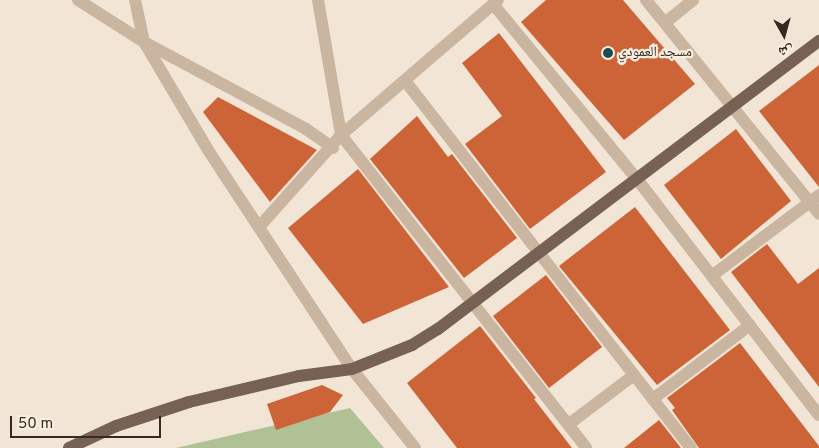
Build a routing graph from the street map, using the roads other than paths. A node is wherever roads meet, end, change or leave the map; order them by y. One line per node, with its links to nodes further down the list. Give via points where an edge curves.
1 (78, 0): 9 (street)
2 (135, 0): 9 (street)
3 (318, 0): 12 (street)
4 (646, 0): 7 (street)
5 (694, 0): 7 (street)
6 (496, 2): 10 (street); 14 (street)
7 (666, 22): 11 (street)
8 (819, 41): 11 (main road)
9 (144, 42): 13 (street, via 281,115); 17 (street, via 208,150)
10 (406, 82): 12 (street); 18 (street)
11 (733, 105): 14 (main road); 15 (street)
12 (341, 135): 13 (street); 20 (street)
13 (333, 148): 17 (street)
14 (637, 179): 18 (main road); 19 (street)
15 (814, 198): 16 (street); 19 (street)
16 (819, 214)
17 (259, 227): 22 (street)
18 (540, 252): 20 (main road); 23 (street)
19 (713, 275): 21 (street)
20 (474, 302): 22 (main road, via 412,345); 26 (street)
21 (750, 325): 24 (street); 25 (street)
22 (352, 369): 27 (main road, via 299,376 189,402 116,426); 28 (street)
23 (634, 375): 24 (street); 26 (street)
24 (653, 399): 30 (street)
25 (819, 415)
26 (569, 424): 29 (street)
27 (69, 448)
28 (415, 448)
29 (586, 448)
30 (692, 448)

